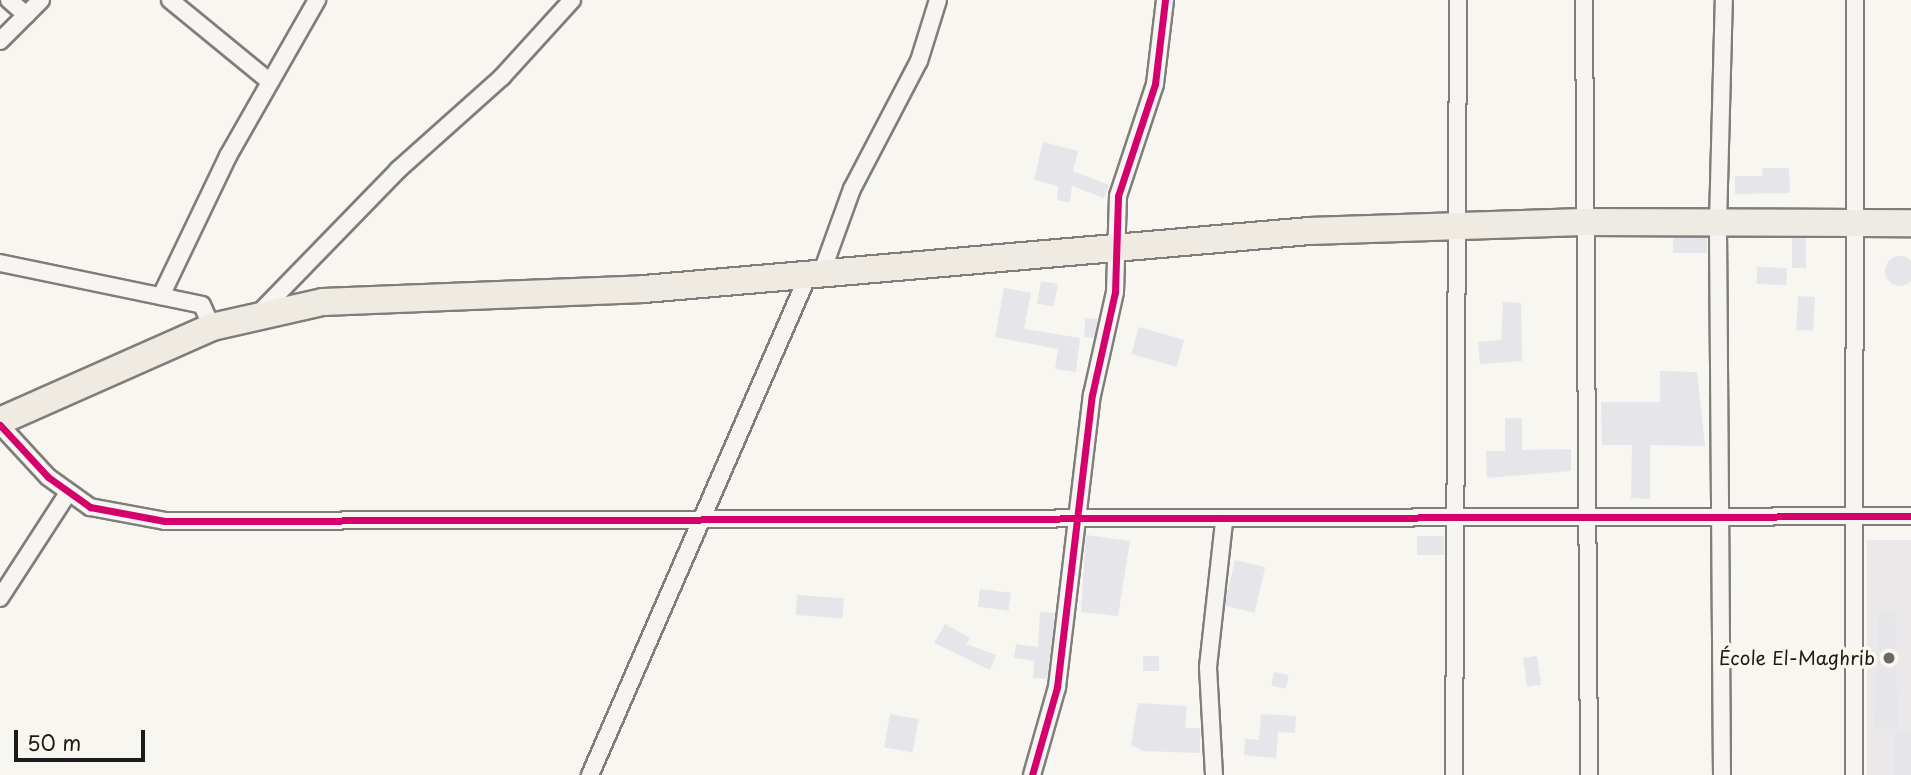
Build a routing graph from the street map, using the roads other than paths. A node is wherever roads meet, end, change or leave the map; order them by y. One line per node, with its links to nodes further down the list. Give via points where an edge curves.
1 (9, 0): 12 (street)
2 (41, 0): 12 (street)
3 (170, 0): 14 (street)
4 (317, 0): 14 (street)
5 (572, 0): 24 (street, via 502,77 398,170)
6 (939, 0): 22 (street, via 919,61 852,189)
7 (1165, 0): 20 (street, via 1155,84 1118,196)
8 (1458, 0): 19 (street)
9 (1584, 0): 15 (street)
10 (1724, 0): 16 (street)
11 (1854, 0): 17 (street)
12 (26, 15): 13 (street)
13 (0, 41)
14 (269, 81): 23 (street)
15 (1583, 222): 16 (main road); 19 (main road); 32 (street)
16 (1717, 223): 17 (main road); 31 (street)
17 (1851, 223): 18 (main road); 28 (street)
18 (1911, 223)
19 (1452, 225): 20 (main road); 33 (street)
20 (1119, 247): 22 (main road); 34 (street)
21 (0, 263): 23 (street)
22 (816, 270): 24 (main road, via 644,289 323,302); 29 (street)
23 (161, 296): 25 (street, via 202,305)
24 (261, 311): 25 (main road)
25 (212, 327): 26 (main road)
26 (0, 423): 27 (street)
27 (68, 493): 29 (street, via 111,515 165,521); 36 (street)
28 (1852, 515): 30 (street); 31 (street); 43 (street)
29 (699, 516): 34 (street); 37 (street)
30 (1911, 516)
31 (1720, 517): 32 (street); 42 (street)
32 (1588, 519): 33 (street); 41 (street)
33 (1457, 521): 35 (street); 40 (street)
34 (1078, 522): 35 (street); 38 (street, via 1057,687)
35 (1224, 522): 39 (street, via 1208,667)
36 (0, 598)
37 (590, 775)
38 (1032, 775)
39 (1214, 775)
40 (1454, 775)
41 (1589, 775)
42 (1722, 775)
43 (1854, 775)

